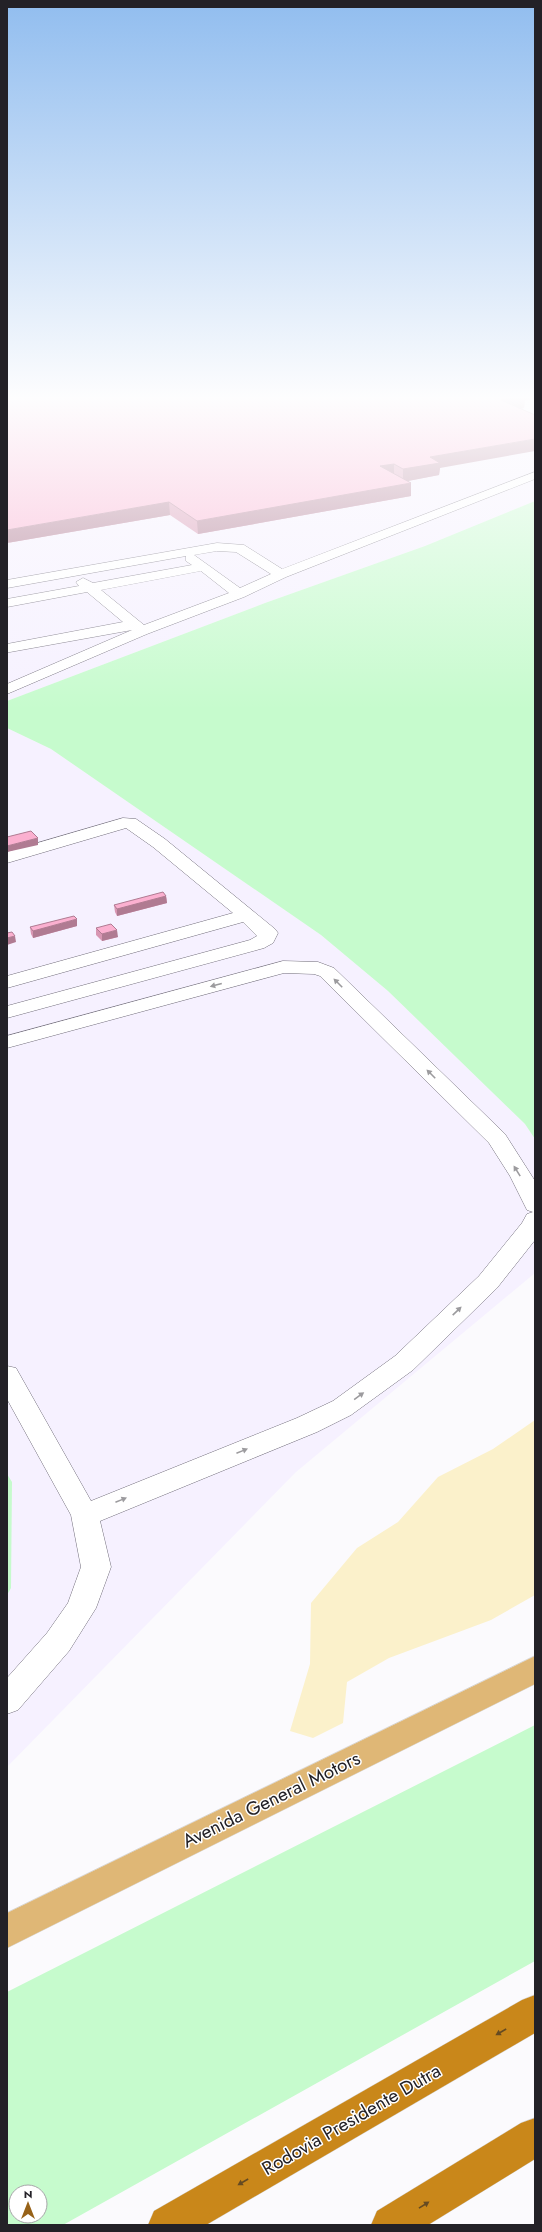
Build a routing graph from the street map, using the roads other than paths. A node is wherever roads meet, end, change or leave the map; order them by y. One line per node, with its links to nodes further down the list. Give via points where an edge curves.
1 (470, 501): 5 (lane)
2 (183, 553): 3 (lane); 4 (lane); 5 (lane, via 217,547 239,548)
3 (203, 567): 7 (lane); 8 (lane)
4 (72, 573): 6 (lane); 7 (lane)
5 (280, 574): 8 (lane)
6 (7, 584)
7 (90, 588): 9 (lane); 10 (lane)
8 (238, 594): 10 (lane)
9 (7, 603)
10 (139, 628): 11 (lane); 13 (lane)
11 (8, 646): 12 (lane)
12 (22, 661)
13 (7, 689)
14 (7, 858): 15 (lane, via 130,823 159,843)
15 (248, 915): 16 (lane); 17 (lane, via 268,933 266,939 257,944)
16 (7, 982)
17 (7, 1012)
18 (7, 1042): 19 (lane, one-way to 18, via 521,1176 497,1139 327,972 318,968 283,967)
19 (535, 1205)
20 (535, 1219): 22 (lane, one-way to 20, via 307,1425 342,1408 404,1363 488,1282 534,1225)
21 (7, 1375): 22 (lane)
22 (85, 1515): 24 (lane, via 96,1567 80,1608 58,1642)
23 (535, 1668): 25 (main road, Avenida General Motors)
24 (7, 1700)
25 (7, 1931)
26 (535, 2013): 28 (highway, Rodovia Presidente Dutra, one-way to 28)
27 (535, 2137): 29 (highway, one-way to 27)
28 (168, 2225)
29 (391, 2225)

